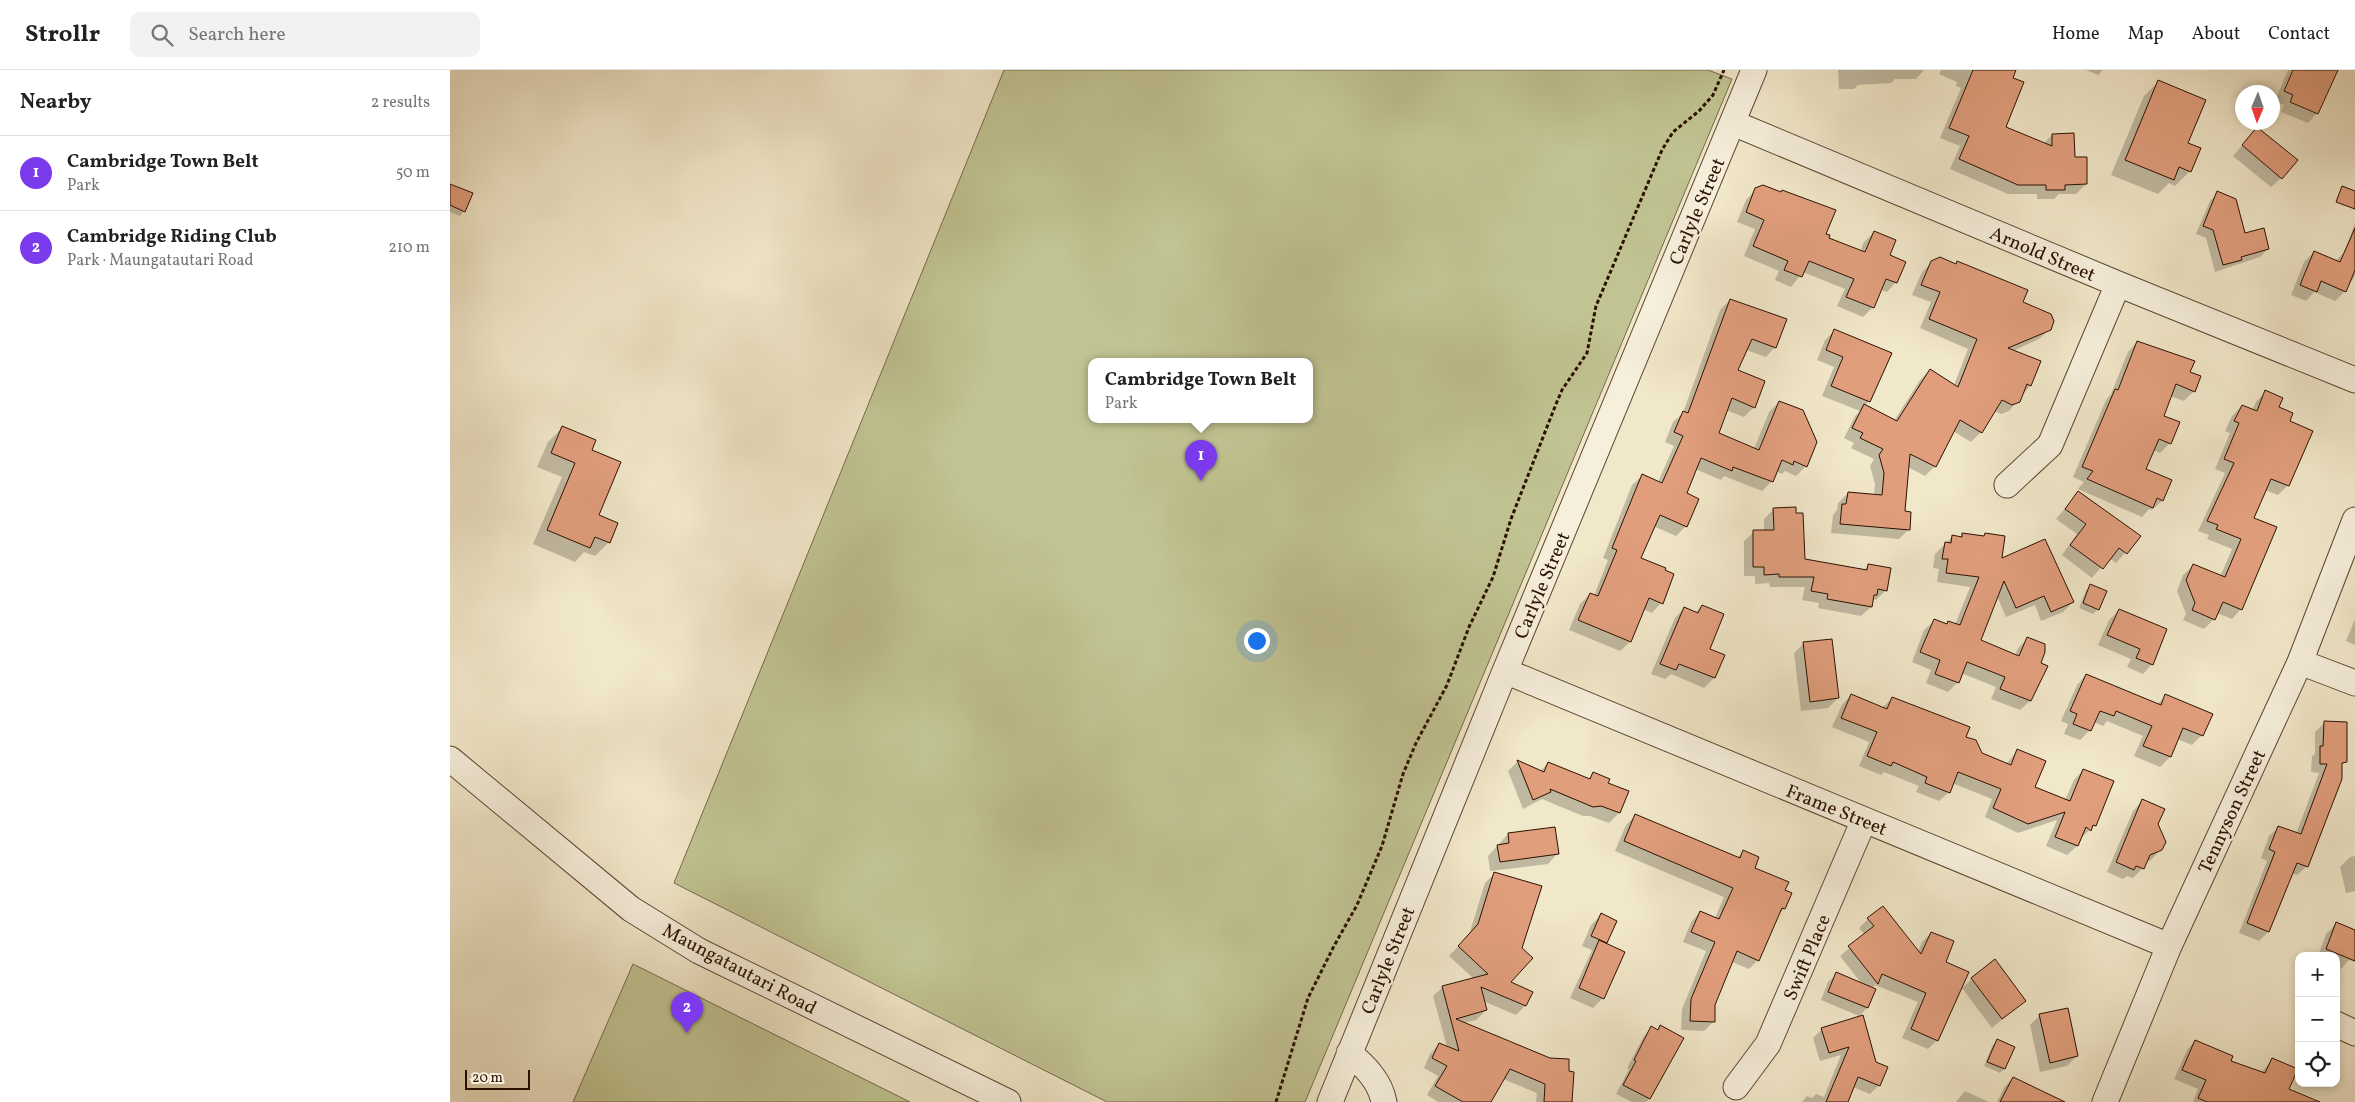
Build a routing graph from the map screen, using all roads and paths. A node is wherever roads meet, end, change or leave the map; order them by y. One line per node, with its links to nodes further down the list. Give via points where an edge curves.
1 (1724, 70): 19 (path, via 1713,95 1673,132 1662,150 1596,306 1587,353 1562,390 1510,519 1493,577 1468,627 1447,685 1403,774 1382,846 1357,906 1308,998)
2 (1754, 70): 3 (street, Carlyle Street)
3 (1733, 123): 4 (street, Arnold Street); 9 (street, Carlyle Street)
4 (2118, 284): 5 (street, Arnold Street); 6 (street, via 2050,444)
5 (2355, 380)
6 (2007, 485)
7 (2355, 520): 8 (street, Tennyson Street)
8 (2300, 662): 10 (street); 13 (street, Tennyson Street)
9 (1505, 671): 12 (street, Frame Street); 16 (street, Carlyle Street)
10 (2355, 683)
11 (450, 759): 18 (street, Maungatautari Road, via 631,908 692,946)
12 (1864, 820): 13 (street, Frame Street); 17 (street, Swift Place, via 1768,1044)
13 (2169, 946): 22 (street, Tennyson Street)
14 (2340, 1026): 15 (street)
15 (2355, 1033)
16 (1349, 1053): 20 (street, Carlyle Street); 21 (street, via 1367,1068 1382,1092)
17 (1736, 1086)
18 (1008, 1102)
19 (1276, 1102)
20 (1330, 1102)
21 (1384, 1102)
22 (2105, 1102)

